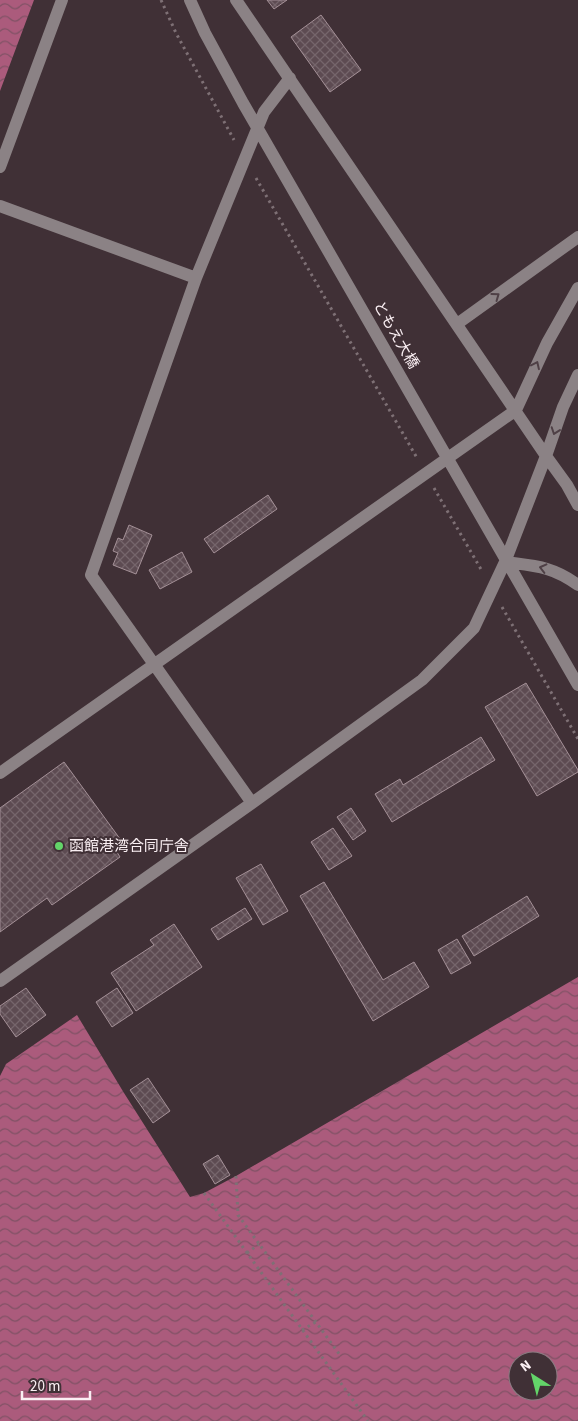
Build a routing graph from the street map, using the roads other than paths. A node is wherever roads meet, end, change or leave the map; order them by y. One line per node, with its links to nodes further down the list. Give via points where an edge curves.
1 (62, 0): 5 (street)
2 (190, 0): 19 (street, ともえ大橋, via 243,103)
3 (236, 0): 4 (street)
4 (290, 78): 8 (street, via 264,112); 10 (street)
5 (0, 167)
6 (0, 206): 8 (street)
7 (578, 237): 10 (street, one-way to 7)
8 (196, 278): 18 (street, via 91,575)
9 (578, 288): 12 (street, one-way to 9, via 547,343)
10 (457, 324): 12 (street)
11 (578, 375): 13 (street, one-way to 13)
12 (516, 410): 13 (street); 18 (street)
13 (546, 456): 14 (street); 16 (street)
14 (573, 487): 15 (street)
15 (578, 505)
16 (505, 562): 17 (street, one-way to 16, via 562,573 541,566); 21 (street, via 474,628 422,680)
17 (578, 585)
18 (155, 664): 20 (street); 21 (street)
19 (578, 685)
20 (0, 774)
21 (252, 803): 22 (street)
22 (0, 981)

